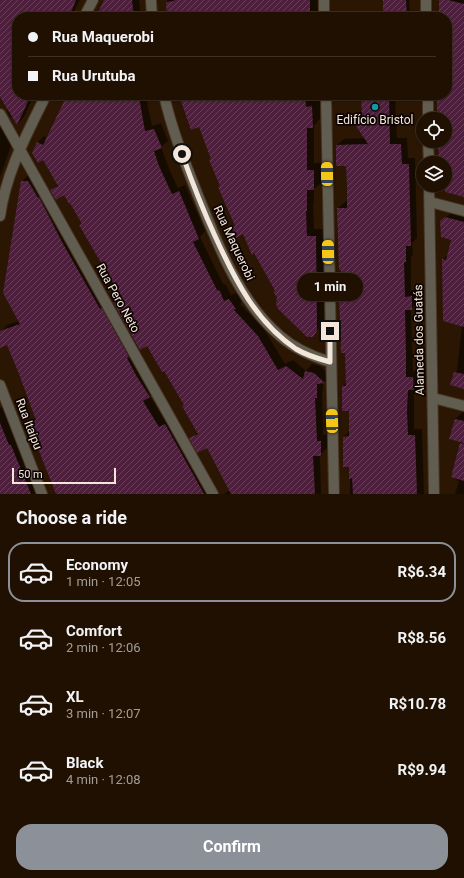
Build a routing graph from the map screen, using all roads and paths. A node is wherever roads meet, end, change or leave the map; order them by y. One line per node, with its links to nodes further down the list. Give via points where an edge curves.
1 (93, 0): 5 (street)
2 (151, 0): 6 (street)
3 (324, 0): 7 (street)
4 (426, 0): 8 (street)
5 (87, 12)
6 (152, 12)
7 (324, 12)
8 (426, 12)
9 (44, 100): 15 (street)
10 (165, 100): 20 (street, Rua Maquerobi, via 186,166 209,222 233,275 250,304 279,336 298,350)
11 (326, 100): 20 (street)
12 (428, 100): 13 (street)
13 (428, 112)
14 (0, 114): 15 (street, Rua Pero Neto)
15 (20, 150): 19 (street, via 6,189); 25 (street, Rua Pero Neto)
16 (429, 192): 17 (street, Alameda dos Guatás)
17 (430, 202): 18 (street); 22 (street, Alameda dos Guatás)
18 (464, 211)
19 (0, 216)
20 (330, 362): 26 (street)
21 (0, 385): 24 (street, Rua Itaipu)
22 (433, 398): 23 (street); 27 (street, Alameda dos Guatás)
23 (464, 406)
24 (42, 494)
25 (213, 494)
26 (334, 494)
27 (434, 494)

